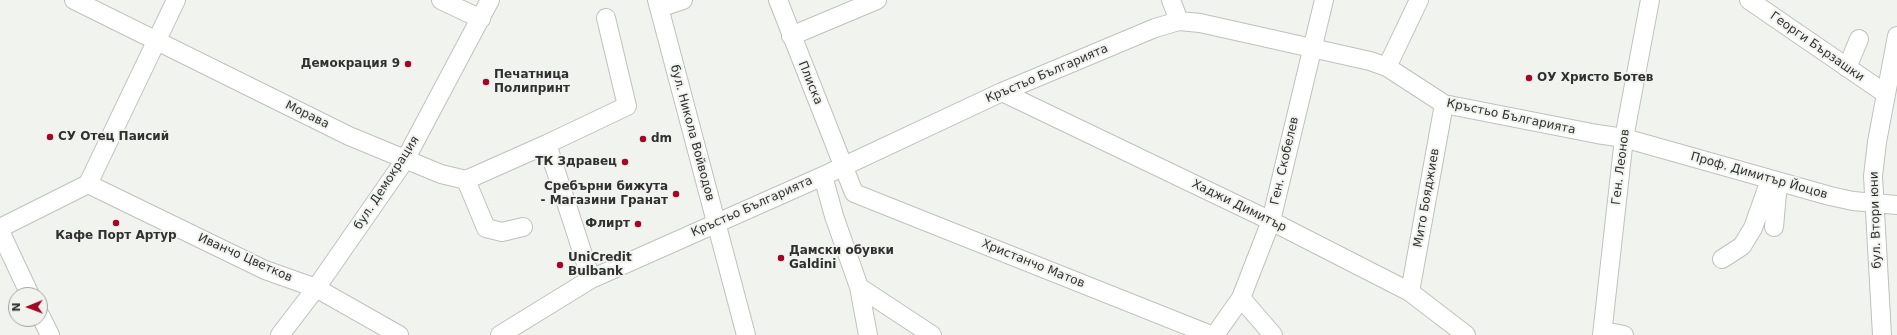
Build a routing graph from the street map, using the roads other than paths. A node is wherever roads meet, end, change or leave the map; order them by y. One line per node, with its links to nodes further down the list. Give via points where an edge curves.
1 (74, 0): 20 (street, Морава)
2 (176, 0): 20 (street)
3 (441, 0): 15 (street)
4 (490, 0): 15 (street, бул. Демокрация)
5 (683, 0): 13 (street)
6 (778, 0): 17 (street, Плиска)
7 (877, 0): 17 (street)
8 (1171, 0): 16 (street)
9 (1324, 0): 21 (street, Ген. Скобелев)
10 (1419, 0): 22 (street)
11 (1650, 0): 27 (street, Ген. Леонов)
12 (1749, 0): 23 (street, Георги Бързашки)
13 (658, 4): 39 (street, бул. Никола Войводов)
14 (606, 18): 28 (street, via 627,106)
15 (481, 19): 29 (street, бул. Демокрация)
16 (1179, 21): 21 (street, Кръстьо Българията, via 1200,23); 24 (street, Кръстьо Българията, via 1155,28)
17 (791, 36): 30 (street, Плиска)
18 (1897, 36): 25 (street, бул. Втори юни)
19 (1859, 39): 23 (street)
20 (157, 41): 29 (street, Морава, via 349,136); 34 (street)
21 (1311, 48): 22 (street, Кръстьо Българията); 38 (street, Ген. Скобелев)
22 (1387, 67): 26 (street, Кръстьо Българията)
23 (1847, 68): 25 (street, Георги Бързашки)
24 (1002, 92): 30 (street, Кръстьо Българията); 38 (street, Хаджи Димитър)
25 (1886, 94): 36 (street, бул. Втори юни, via 1874,160)
26 (1444, 104): 27 (street, Кръстьо Българията); 49 (street, Мито Бояджиев)
27 (1624, 138): 33 (street, Проф. Димитър Йоцов); 51 (street, Ген. Леонов)
28 (547, 144): 32 (street); 45 (street)
29 (405, 160): 32 (street, Морава, via 441,174); 48 (street, бул. Демокрация)
30 (843, 166): 31 (street, Кръстьо Българията); 35 (street)
31 (823, 176): 35 (street, Христанчо Матов, via 836,186); 39 (street, Кръстьо Българията); 47 (street)
32 (466, 180): 40 (street, via 486,228 502,232)
33 (1774, 181): 36 (street, Проф. Димитър Йоцов); 41 (street); 44 (street, via 1742,246)
34 (88, 184): 42 (street); 48 (street, Иванчо Цветков, via 265,270)
35 (854, 193): 58 (street, Христанчо Матов)
36 (1873, 204): 37 (street, Проф. Димитър Йоцов); 63 (street, бул. Втори юни)
37 (1897, 205)
38 (1271, 221): 49 (street, Хаджи Димитър); 50 (street, Ген. Скобелев)
39 (715, 222): 45 (street, Кръстьо Българията); 55 (street, бул. Никола Войводов)
40 (523, 227)
41 (1774, 227)
42 (0, 228)
43 (0, 231): 46 (street)
44 (1722, 259)
45 (591, 279): 54 (street, Кръстьо Българията)
46 (26, 287)
47 (859, 287): 56 (street); 57 (street)
48 (316, 288): 52 (street, бул. Демокрация); 53 (street, Иванчо Цветков)
49 (1410, 292): 61 (street, Хаджи Димитър)
50 (1241, 298): 59 (street, Ген. Скобелев); 60 (street)
51 (1602, 333): 62 (street)
52 (280, 335)
53 (399, 335)
54 (500, 335)
55 (746, 335)
56 (868, 335)
57 (932, 335)
58 (1211, 335)
59 (1215, 335)
60 (1273, 335)
61 (1466, 335)
62 (1624, 335)
63 (1882, 335)

